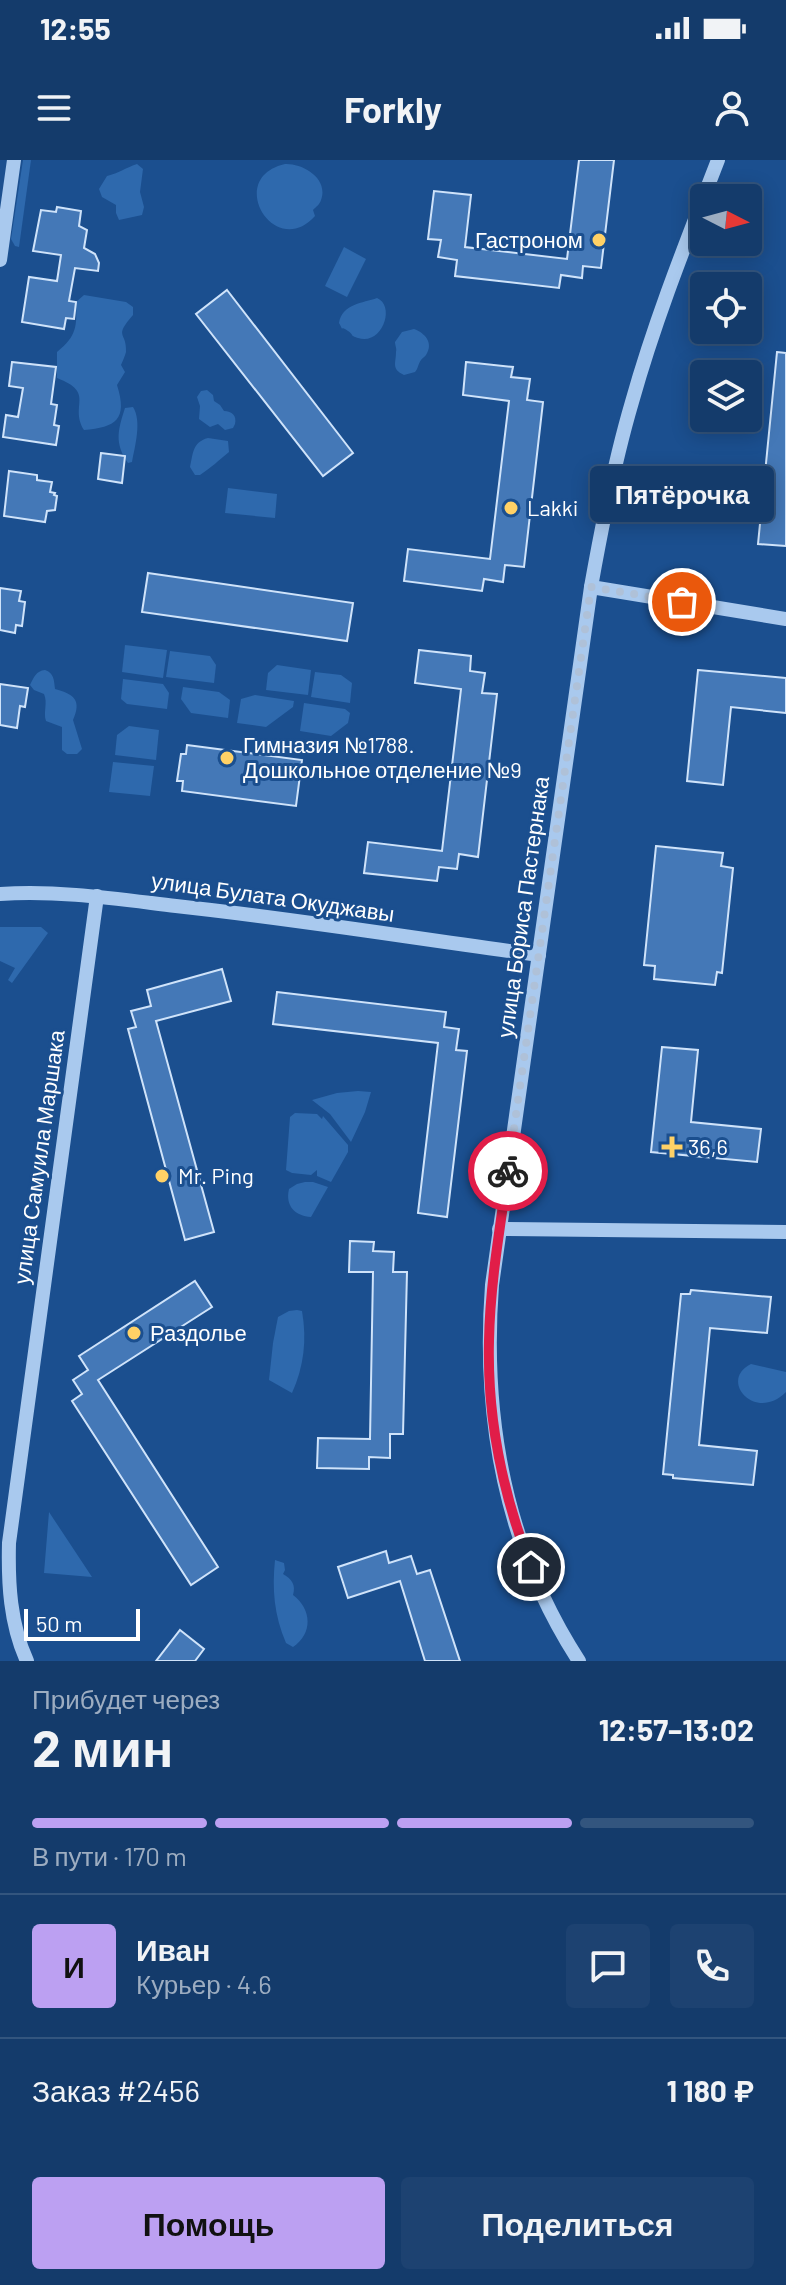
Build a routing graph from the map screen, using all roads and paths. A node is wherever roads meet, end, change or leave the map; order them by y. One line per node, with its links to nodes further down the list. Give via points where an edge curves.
1 (14, 160): 3 (street)
2 (718, 160): 4 (street, улица Бориса Пастернака, via 632,402)
3 (0, 260)
4 (591, 587): 5 (street); 8 (street, улица Бориса Пастернака)
5 (786, 619)
6 (0, 894): 7 (street, улица Булата Окуджавы)
7 (97, 896): 8 (street, улица Булата Окуджавы); 11 (street, улица Самуила Маршака, via 9,1543 11,1602)
8 (539, 955): 9 (street, улица Бориса Пастернака)
9 (499, 1229): 10 (street); 12 (street, улица Бориса Пастернака, via 489,1342 499,1457 531,1567)
10 (786, 1232)
11 (27, 1661)
12 (579, 1661)

